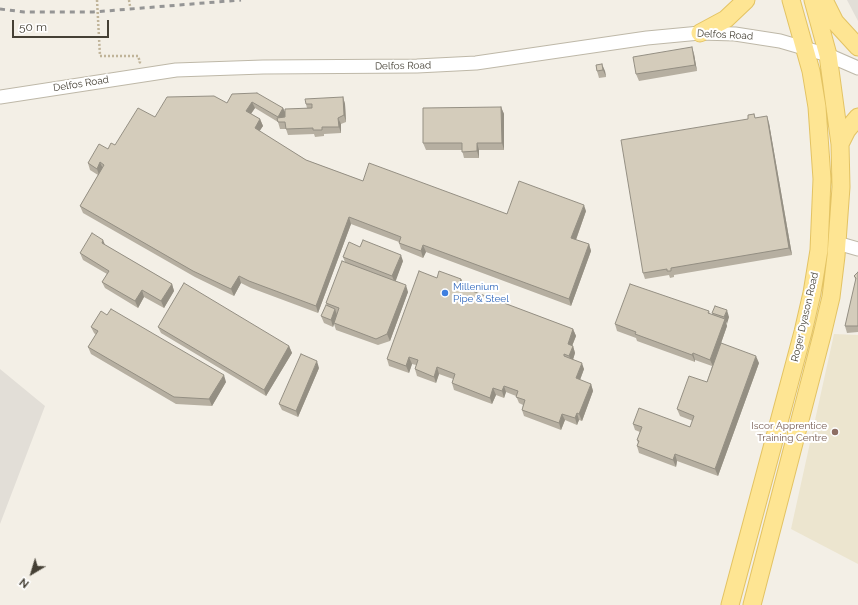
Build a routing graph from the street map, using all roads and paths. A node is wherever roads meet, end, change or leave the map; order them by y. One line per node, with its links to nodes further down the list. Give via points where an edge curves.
1 (97, 0): 11 (path, bridge, via 100,56)
2 (130, 0): 7 (path)
3 (746, 0): 8 (main road, via 726,19)
4 (791, 0): 10 (main road, Roger Dyason Road)
5 (813, 0): 12 (main road, Roger Dyason Road)
6 (824, 0): 9 (main road, via 835,22)
7 (130, 6)
8 (700, 33): 10 (street, Delfos Road, via 750,36); 14 (street, Delfos Road, via 647,38 476,63 202,68 169,71)
9 (858, 47)
10 (805, 48): 12 (street, Delfos Road); 19 (main road, Roger Dyason Road, via 814,87 820,145 822,179 819,250 803,332)
11 (133, 55)
12 (828, 55): 13 (street, Delfos Road); 16 (main road, Roger Dyason Road)
13 (858, 68)
14 (0, 97)
15 (858, 117): 16 (main road)
16 (840, 144): 17 (main road, Roger Dyason Road)
17 (837, 243): 18 (street); 20 (main road, Roger Dyason Road, via 831,297)
18 (858, 249)
19 (730, 605)
20 (752, 605)

